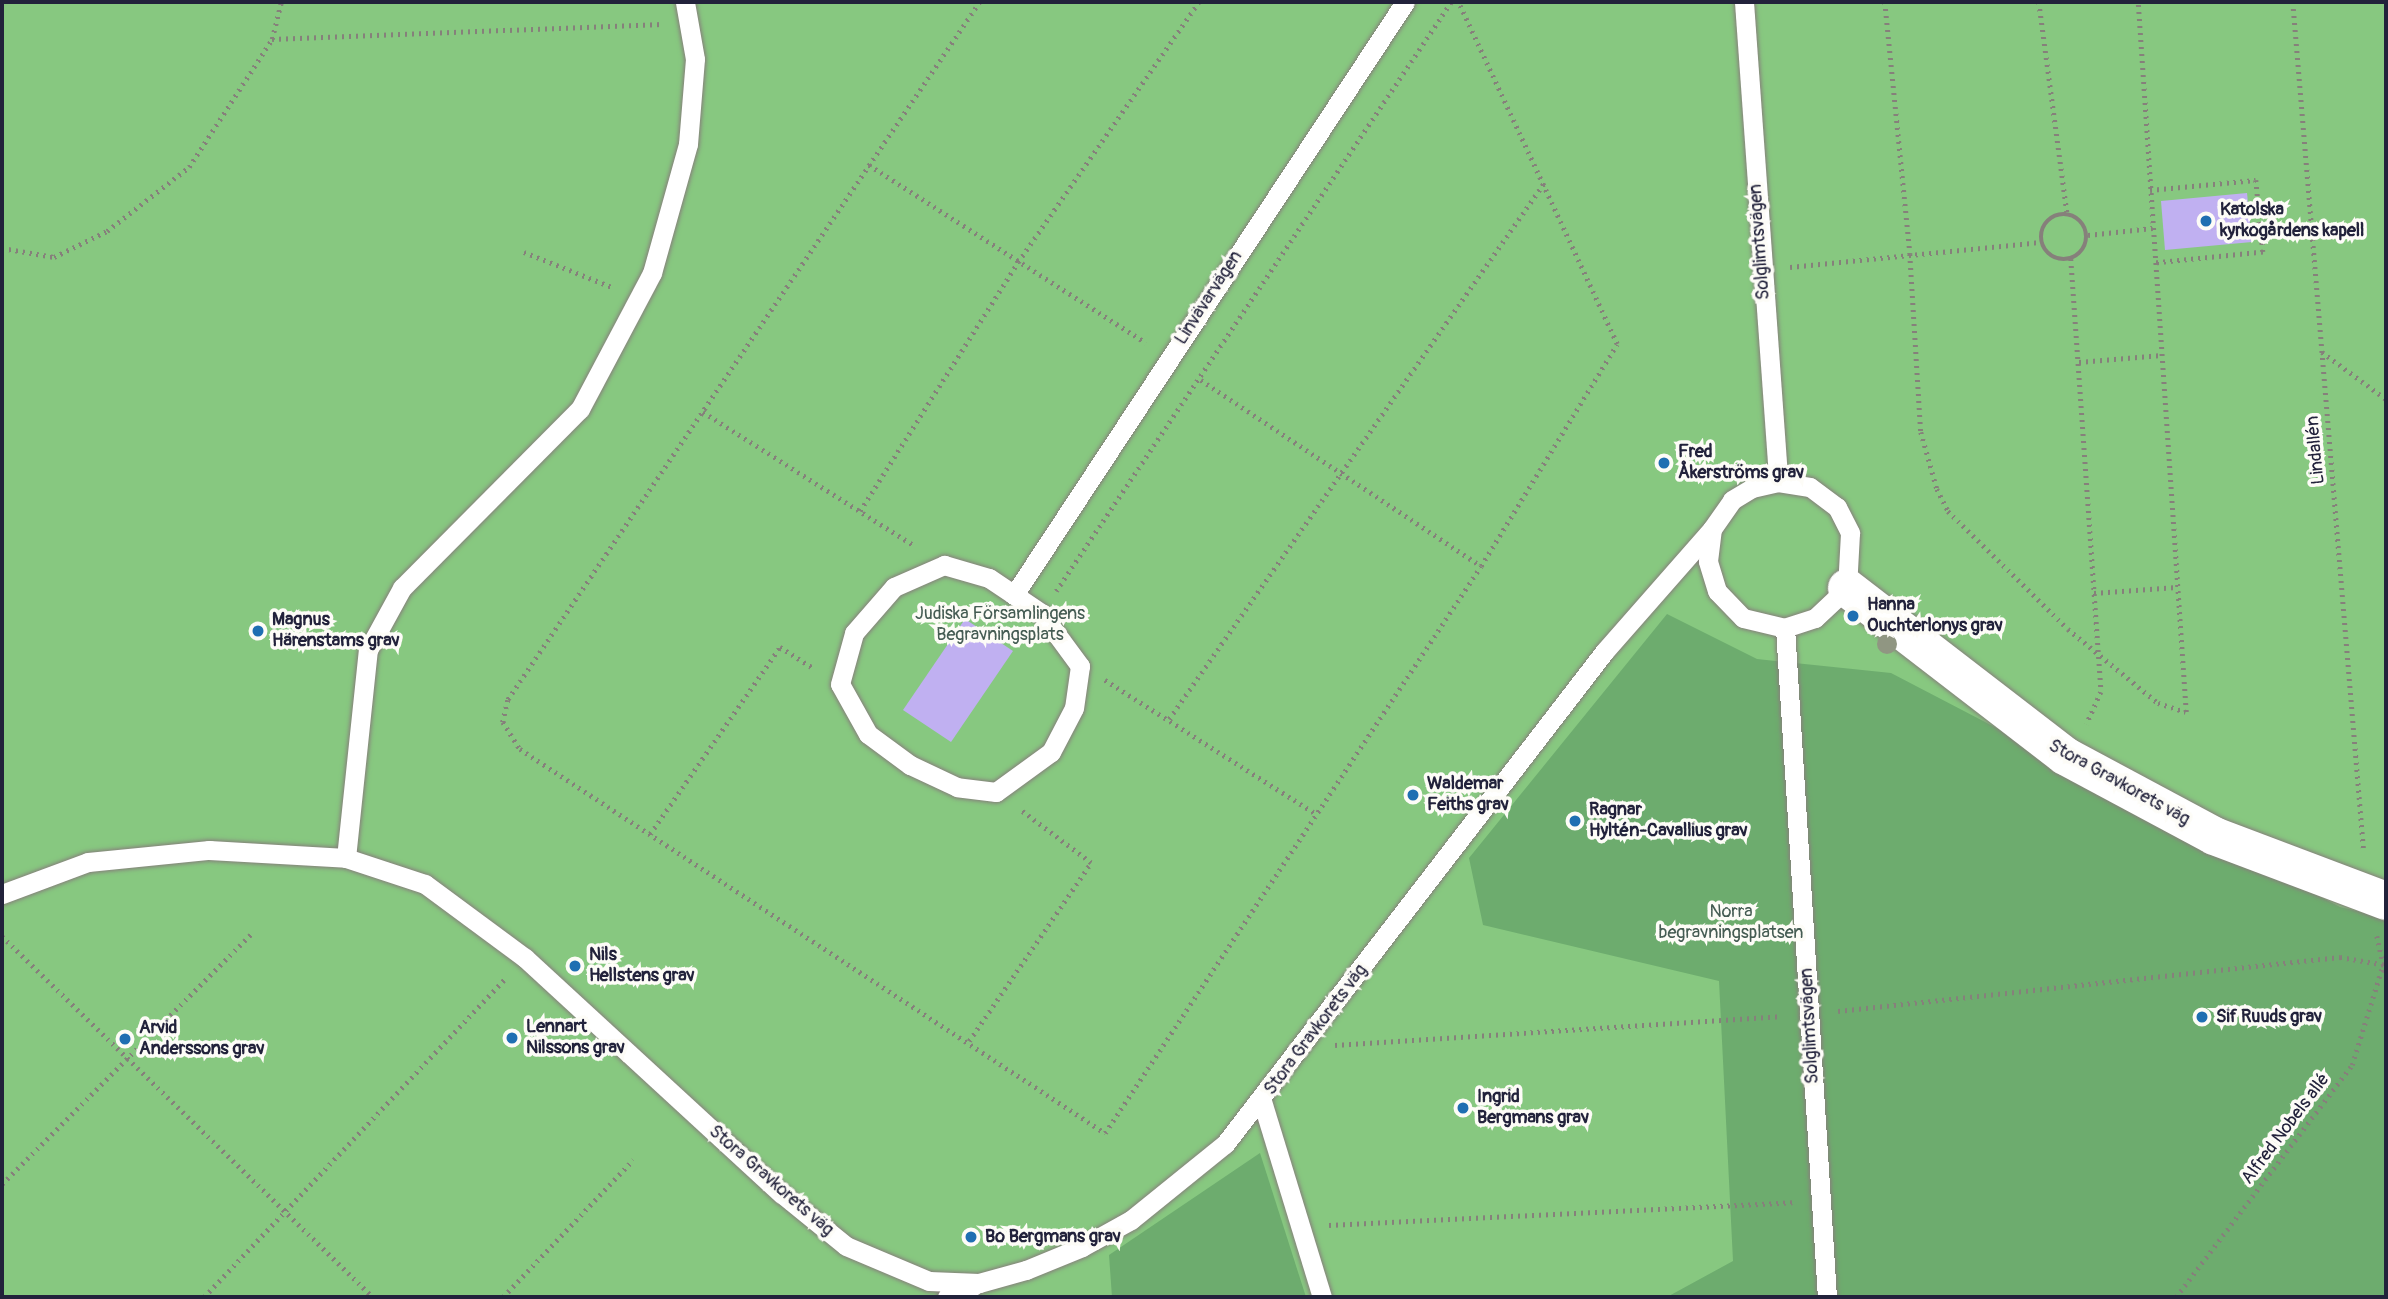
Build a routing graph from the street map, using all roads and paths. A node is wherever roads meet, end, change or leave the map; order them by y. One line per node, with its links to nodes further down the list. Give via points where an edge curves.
1 (281, 2): 14 (path)
2 (685, 2): 13 (lane)
3 (980, 2): 15 (path)
4 (1199, 2): 26 (path)
5 (1405, 2): 46 (lane, Linvävarvägen)
6 (1451, 2): 34 (path)
7 (1458, 2): 16 (path)
8 (1744, 2): 28 (lane, Solglimtsvägen)
9 (1885, 2): 24 (path)
10 (2039, 2): 18 (path)
11 (2138, 2): 17 (path)
12 (2293, 2): 31 (path, Lindallén)
13 (689, 23): 14 (path); 29 (lane, via 695,59 688,144 652,273)
14 (272, 39): 22 (path, via 189,167 107,231 54,257)
15 (869, 165): 26 (path); 36 (path)
16 (1544, 183): 37 (path); 42 (path, via 1617,344)
17 (2150, 190): 19 (path); 27 (path, via 2256,180 2263,252)
18 (2067, 213): 20 (path, via 2082,221); 21 (path, via 2047,221)
19 (2153, 228): 20 (path); 27 (path)
20 (2088, 235): 25 (path, via 2083,250)
21 (2042, 242): 24 (path); 25 (path, via 2056,258)
22 (2, 248)
23 (524, 252): 29 (path)
24 (1910, 254): 28 (path); 49 (path, via 1921,432 1937,489 1948,512)
25 (2071, 259): 33 (path)
26 (1018, 262): 30 (path); 39 (path)
27 (2155, 263): 32 (path)
28 (1761, 270): 38 (lane, Solglimtsvägen)
29 (639, 297): 57 (lane, via 580,409 402,588 368,650)
30 (1146, 342)
31 (2322, 351): 35 (path); 59 (path, Lindallén)
32 (2162, 355): 33 (path); 43 (path)
33 (2079, 362): 45 (path)
34 (1201, 380): 37 (path); 47 (path)
35 (2386, 399)
36 (703, 412): 39 (path); 56 (path, via 508,699 503,722 520,749)
37 (1341, 471): 42 (path); 52 (path)
38 (1778, 482): 40 (lane, Stora Gravkorets väg, via 1752,488 1732,500); 44 (lane, Stora Gravkorets väg, via 1810,487 1837,507 1850,533)
39 (860, 511): 41 (path)
40 (1713, 529): 48 (lane, Stora Gravkorets väg, via 1708,561 1717,591 1743,618); 66 (lane, Stora Gravkorets väg, via 1604,652)
41 (944, 565): 46 (lane, via 989,578); 51 (lane, via 894,587 854,633)
42 (1481, 566): 55 (path)
43 (2178, 587): 45 (path); 49 (path, via 2186,712 2158,703)
44 (1847, 588): 48 (lane, via 1815,618); 53 (street, Stora Gravkorets väg)
45 (2094, 593): 49 (path)
46 (1014, 595): 47 (lane)
47 (1041, 613): 50 (lane)
48 (1785, 628): 64 (lane, Solglimtsvägen)
49 (2099, 656): 53 (path, via 2101,692 2089,721)
50 (1080, 666): 52 (path); 54 (lane, via 1074,708 1051,752)
51 (840, 684): 54 (lane, via 868,734 910,765 957,787); 56 (path, via 779,647)
52 (1169, 719): 55 (path)
53 (2065, 757): 59 (street, Stora Gravkorets väg, via 2214,836)
54 (996, 792): 65 (path, via 1091,863)
55 (1316, 814): 65 (path, via 1105,1133)
56 (650, 834): 65 (path)
57 (346, 858): 58 (lane, Stora Gravkorets väg, via 209,850 88,862); 62 (lane, Stora Gravkorets väg, via 425,884)
58 (2, 894)
59 (2377, 898)
60 (253, 932): 67 (path)
61 (2, 936): 67 (path)
62 (525, 958): 72 (path); 74 (lane, Stora Gravkorets väg, via 782,1194 846,1246 929,1282)
63 (2386, 964): 64 (path, via 2340,957); 81 (path, Alfred Nobels allé, via 2352,1065)
64 (1810, 1014): 66 (path); 71 (lane, Solglimtsvägen)
65 (969, 1041)
66 (1303, 1048): 68 (lane, Stora Gravkorets väg)
67 (126, 1057): 70 (path); 72 (path)
68 (1262, 1101): 73 (lane); 74 (lane, Stora Gravkorets väg, via 1225,1144 1131,1220 1082,1247)
69 (634, 1160): 77 (path)
70 (2, 1184)
71 (1819, 1201): 73 (path); 80 (lane, Solglimtsvägen)
72 (285, 1212): 75 (path); 76 (path)
73 (1300, 1226): 79 (lane)
74 (979, 1283): 78 (lane)
75 (204, 1297)
76 (373, 1297)
77 (503, 1297)
78 (947, 1297)
79 (1322, 1297)
80 (1827, 1297)
81 (2176, 1297)

